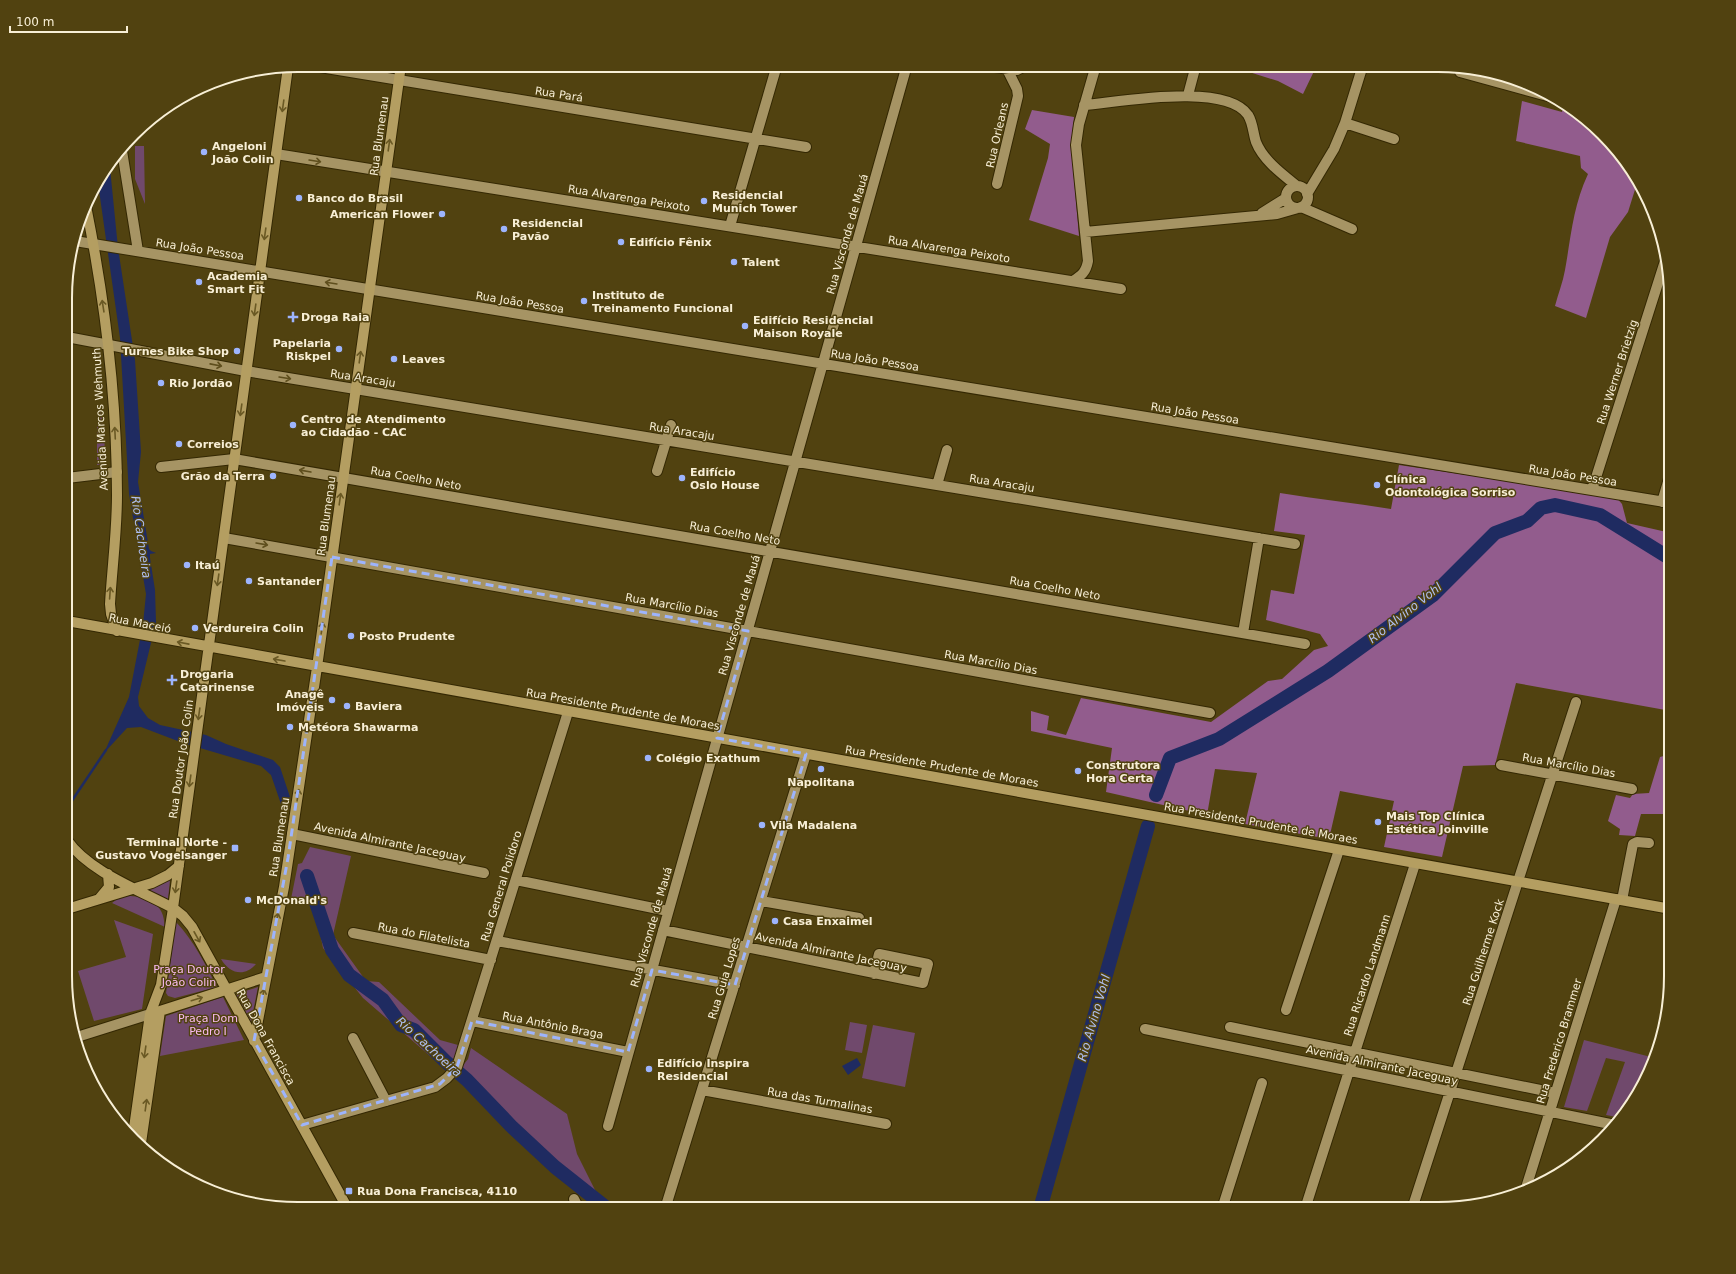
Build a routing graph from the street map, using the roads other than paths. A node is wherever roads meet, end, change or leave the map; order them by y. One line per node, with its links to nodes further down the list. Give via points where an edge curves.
1 (287, 72): 19 (main road, Rua Doutor João Colin, one-way to 19)
2 (350, 72): 11 (street, Rua Pará)
3 (399, 72): 11 (main road, Rua Blumenau)
4 (775, 72): 16 (street)
5 (905, 72): 35 (street, Rua Visconde de Mauá)
6 (1012, 72): 23 (street, Rua Orleans, via 1018,96)
7 (1094, 72): 14 (street)
8 (1194, 72): 13 (street)
9 (1361, 72): 15 (street)
10 (1468, 74): 12 (street)
11 (398, 80): 16 (street, Rua Pará); 22 (main road, Rua Blumenau, one-way to 11)
12 (1528, 91)
13 (1188, 95): 14 (street); 21 (street, via 1220,100 1243,110 1251,122 1262,154)
14 (1084, 105): 32 (street, via 1076,145)
15 (1344, 123): 17 (street); 24 (street, via 1334,149 1321,170)
16 (756, 139): 18 (street, Rua Pará); 30 (street)
17 (1394, 139)
18 (806, 147)
19 (276, 154): 22 (street, Rua Alvarenga Peixoto, one-way to 22); 38 (main road, Rua Doutor João Colin, one-way to 38)
20 (123, 155): 36 (street)
21 (1278, 171): 24 (street); 25 (street)
22 (386, 172): 30 (street, Rua Alvarenga Peixoto); 41 (main road, Rua Blumenau)
23 (997, 184)
24 (1303, 191): 25 (street); 26 (street, via 1306,203); 29 (street)
25 (1287, 195): 26 (street, via 1288,205); 27 (street)
26 (1300, 208): 27 (street, via 1277,214); 29 (street)
27 (1261, 214): 32 (street)
28 (88, 215): 34 (main road, Avenida Marcos Wehmuth)
29 (1326, 219): 31 (street)
30 (730, 226): 35 (street, Rua Alvarenga Peixoto)
31 (1352, 229)
32 (1085, 232): 39 (street, via 1087,268 1084,274)
33 (80, 242): 34 (street, Rua João Pessoa)
34 (93, 244): 36 (street, Rua João Pessoa); 43 (main road, Avenida Marcos Wehmuth, one-way to 34)
35 (856, 246): 39 (street, Rua Alvarenga Peixoto); 44 (street, Rua Visconde de Mauá)
36 (138, 251): 38 (street, Rua João Pessoa)
37 (1662, 270): 58 (street, Rua Werner Brietzig)
38 (260, 271): 41 (street, Rua João Pessoa, one-way to 38); 45 (main road, Rua Doutor João Colin, one-way to 45)
39 (1073, 281): 40 (street, Rua Alvarenga Peixoto)
40 (1121, 288)
41 (369, 289): 44 (street, Rua João Pessoa); 46 (main road, Rua Blumenau, one-way to 41)
42 (72, 338): 43 (street, Rua Aracaju)
43 (109, 345): 45 (street, Rua Aracaju, one-way to 45); 54 (main road, Avenida Marcos Wehmuth, one-way to 43)
44 (823, 364): 51 (street, Rua Visconde de Mauá); 58 (street, Rua João Pessoa)
45 (246, 371): 46 (street, Rua Aracaju, one-way to 46); 50 (main road, Rua Doutor João Colin, one-way to 50)
46 (356, 389): 48 (street, Rua Aracaju); 56 (main road, Rua Blumenau)
47 (671, 425): 48 (street)
48 (666, 440): 51 (street, Rua Aracaju); 53 (street)
49 (947, 450): 57 (street)
50 (234, 459): 52 (street, Rua Coelho Neto); 56 (street, Rua Coelho Neto, one-way to 50); 60 (main road, Rua Doutor João Colin)
51 (796, 462): 57 (street, Rua Aracaju); 63 (street, Rua Visconde de Mauá)
52 (161, 467)
53 (657, 471)
54 (117, 472): 55 (street); 66 (main road, Avenida Marcos Wehmuth, one-way to 54, via 110,604)
55 (72, 477)
56 (343, 477): 63 (street, Rua Coelho Neto); 64 (main road, Rua Blumenau, one-way to 56)
57 (937, 485): 61 (street, Rua Aracaju)
58 (1592, 490): 59 (street, Rua João Pessoa)
59 (1664, 502)
60 (224, 538): 64 (street, Rua Marcílio Dias, one-way to 64); 70 (main road, Rua Doutor João Colin, one-way to 70)
61 (1259, 538): 62 (street, Rua Aracaju); 68 (street)
62 (1295, 544)
63 (770, 551): 67 (street, Rua Visconde de Mauá); 68 (street, Rua Coelho Neto)
64 (332, 557): 67 (street, Rua Marcílio Dias); 71 (main road, Rua Blumenau, one-way to 64)
65 (72, 622): 66 (main road, Rua Maceió)
66 (117, 630): 70 (main road, Rua Maceió, one-way to 66)
67 (748, 631): 74 (street, Rua Marcílio Dias); 75 (street, Rua Visconde de Mauá)
68 (1243, 633): 69 (street, Rua Coelho Neto)
69 (1305, 644)
70 (208, 648): 71 (main road, Rua Presidente Prudente de Moraes, one-way to 70); 85 (main road, Rua Doutor João Colin, one-way to 85)
71 (317, 667): 73 (main road, Rua Presidente Prudente de Moraes); 80 (main road, Rua Blumenau, one-way to 71)
72 (1576, 702): 78 (street, Rua Guilherme Kock)
73 (568, 712): 75 (main road, Rua Presidente Prudente de Moraes); 88 (street, Rua General Polidoro)
74 (1210, 713)
75 (717, 738): 76 (main road, Rua Presidente Prudente de Moraes); 97 (street, Rua Visconde de Mauá)
76 (806, 754): 83 (main road, Rua Presidente Prudente de Moraes); 93 (street, Rua Guia Lopes)
77 (1501, 765): 78 (street, Rua Marcílio Dias)
78 (1553, 774): 79 (street, Rua Marcílio Dias); 89 (street, Rua Guilherme Kock)
79 (1632, 788)
80 (292, 834): 86 (street, Avenida Almirante Jaceguay); 106 (main road, Rua Blumenau, one-way to 80)
81 (1649, 843): 92 (street, Rua Frederico Brammer, via 1634,844)
82 (72, 846): 87 (main road, Rua Dona Francisca, via 85,860)
83 (1339, 850): 84 (main road, Rua Presidente Prudente de Moraes); 110 (street)
84 (1415, 864): 89 (main road, Rua Presidente Prudente de Moraes); 119 (street, Rua Ricardo Landmann)
85 (179, 866): 90 (main road, via 159,880); 95 (main road, Rua Doutor João Colin, one-way to 95)
86 (484, 873)
87 (108, 874): 90 (main road, Rua Dona Francisca); 91 (main road, via 108,887)
88 (516, 880): 97 (street); 101 (street, Rua General Polidoro)
89 (1518, 882): 92 (main road, Rua Presidente Prudente de Moraes); 121 (street, Rua Guilherme Kock)
90 (135, 888): 91 (main road); 95 (main road, Rua Dona Francisca)
91 (99, 899): 94 (main road)
92 (1619, 900): 96 (main road, Rua Presidente Prudente de Moraes); 125 (street, Rua Frederico Brammer)
93 (761, 901): 98 (street); 102 (street, Rua Guia Lopes)
94 (72, 907)
95 (173, 908): 108 (main road, Rua Doutor João Colin); 109 (main road, Rua Dona Francisca, one-way to 109, via 192,928)
96 (1664, 908)
97 (668, 911): 99 (street, Rua Visconde de Mauá)
98 (860, 918)
99 (663, 930): 102 (street, Avenida Almirante Jaceguay); 104 (street, Rua Visconde de Mauá)
100 (353, 933): 103 (street, Rua do Filatelista)
101 (497, 941): 103 (street, Rua General Polidoro); 104 (street)
102 (746, 947): 105 (street, Avenida Almirante Jaceguay); 107 (street, Rua Guia Lopes)
103 (491, 960): 112 (street, Rua General Polidoro)
104 (652, 970): 107 (street); 118 (street, Rua Visconde de Mauá)
105 (874, 974): 105 (street, Avenida Almirante Jaceguay, via 879,954 928,964 923,984)
106 (266, 977): 109 (main road); 117 (main road, Rua Blumenau, one-way to 106)
107 (735, 985): 123 (street, Rua Guia Lopes)
108 (161, 986): 111 (main road); 111 (main road, via 162,999)
109 (226, 990): 111 (main road, one-way to 109); 117 (main road, Rua Dona Francisca)
110 (1286, 1010)
111 (159, 1011): 115 (street); 132 (main road, one-way to 132); 133 (main road, one-way to 111)
112 (472, 1021): 118 (street, Rua Antônio Braga); 126 (street, Rua General Polidoro, via 455,1070 435,1087)
113 (1230, 1027): 119 (street, Avenida Almirante Jaceguay)
114 (1145, 1029): 120 (street, Avenida Almirante Jaceguay)
115 (81, 1036)
116 (353, 1038): 126 (street)
117 (254, 1041): 130 (main road, Rua Dona Francisca)
118 (628, 1052): 131 (street, Rua Visconde de Mauá)
119 (1355, 1052): 120 (street, Rua Ricardo Landmann); 121 (street, Avenida Almirante Jaceguay)
120 (1349, 1071): 124 (street, Avenida Almirante Jaceguay); 140 (street, Rua Ricardo Landmann)
121 (1456, 1073): 124 (street, Rua Guilherme Kock); 125 (street, Avenida Almirante Jaceguay)
122 (1262, 1083): 139 (street)
123 (702, 1090): 128 (street, Rua das Turmalinas); 138 (street, Rua Guia Lopes)
124 (1450, 1092): 127 (street, Avenida Almirante Jaceguay); 141 (street, Rua Guilherme Kock)
125 (1555, 1093): 127 (street, Rua Frederico Brammer)
126 (386, 1101): 130 (street)
127 (1550, 1112): 129 (street, Avenida Almirante Jaceguay); 134 (street, Rua Frederico Brammer)
128 (886, 1124)
129 (1609, 1124)
130 (302, 1125): 136 (main road, Rua Dona Francisca)
131 (608, 1126)
132 (134, 1131)
133 (142, 1139)
134 (1527, 1184)
135 (574, 1198): 137 (street)
136 (345, 1202)
137 (576, 1202)
138 (667, 1202)
139 (1224, 1202)
140 (1307, 1202)
141 (1414, 1202)

